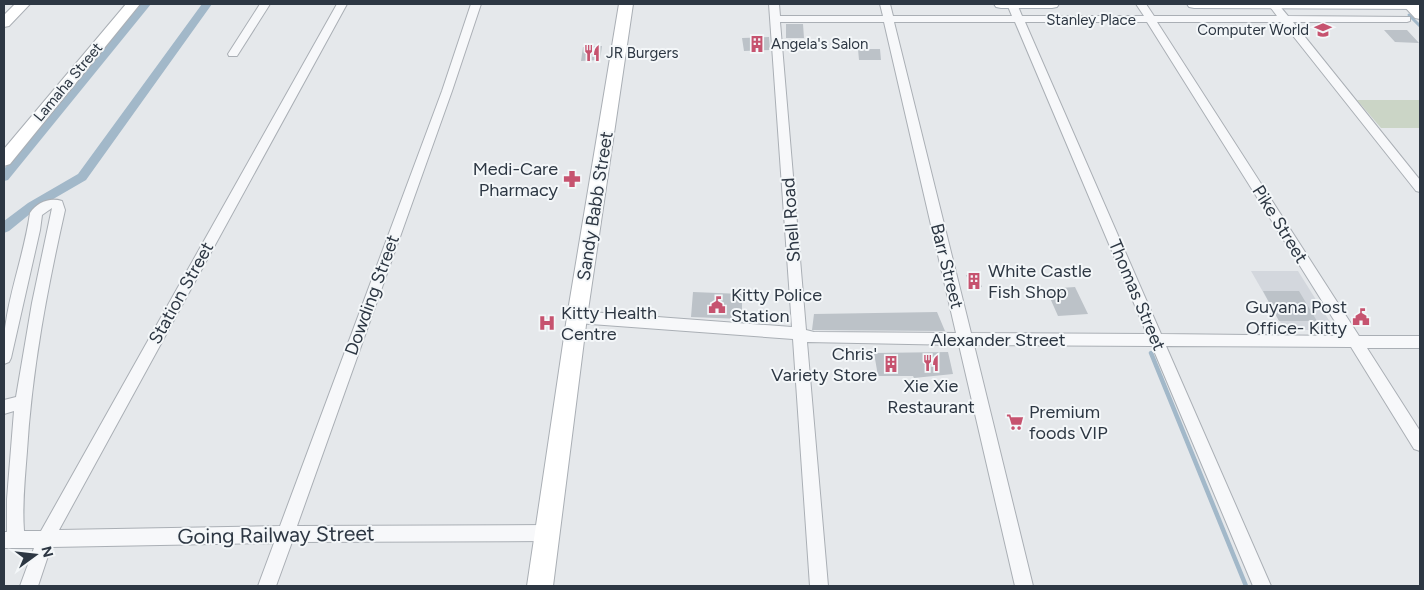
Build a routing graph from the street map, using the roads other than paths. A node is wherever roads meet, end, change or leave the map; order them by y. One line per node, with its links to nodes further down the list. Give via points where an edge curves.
1 (23, 4): 21 (street)
2 (133, 4): 23 (street, Lamaha Street)
3 (265, 4): 22 (street)
4 (342, 4): 37 (street, Station Street)
5 (476, 4): 36 (street, Dowding Street)
6 (626, 4): 25 (street, Sandy Babb Street)
7 (774, 4): 16 (street, Shell Road)
8 (885, 4): 17 (street, Barr Street)
9 (1001, 4): 10 (main road)
10 (1012, 4): 11 (main road); 18 (street, Thomas Street)
11 (1052, 4)
12 (1141, 4): 19 (street, Pike Street)
13 (1194, 4): 14 (main road)
14 (1273, 4): 15 (main road); 20 (street)
15 (1413, 9): 20 (street, Stanley Place)
16 (775, 19): 17 (street, Stanley Place); 26 (street, Shell Road)
17 (888, 19): 18 (street, Stanley Place); 27 (street, Barr Street)
18 (1019, 20): 19 (street, Stanley Place); 28 (street, Thomas Street)
19 (1151, 20): 20 (street, Stanley Place); 29 (street, Pike Street)
20 (1285, 20): 24 (street)
21 (4, 23)
22 (233, 54)
23 (4, 160)
24 (1420, 188)
25 (577, 317): 26 (street, Alexander Street, via 784,331); 35 (street, Sandy Babb Street)
26 (800, 335): 27 (street, Alexander Street); 42 (street, Shell Road)
27 (965, 341): 28 (street, Alexander Street); 43 (street, Barr Street)
28 (1157, 341): 29 (street, Alexander Street); 44 (street, Thomas Street)
29 (1355, 342): 30 (street, Alexander Street); 34 (street, Pike Street)
30 (1420, 342)
31 (4, 358): 32 (street, via 36,213 48,204 58,204)
32 (22, 402): 33 (street); 38 (street)
33 (4, 407)
34 (1420, 444)
35 (548, 533): 36 (street, Going Railway Street); 41 (street, Sandy Babb Street)
36 (286, 534): 37 (street, Going Railway Street); 40 (street, Dowding Street)
37 (46, 538): 38 (street, Going Railway Street); 39 (street, Station Street)
38 (10, 540)
39 (31, 585)
40 (267, 586)
41 (540, 586)
42 (820, 586)
43 (1024, 586)
44 (1262, 586)

